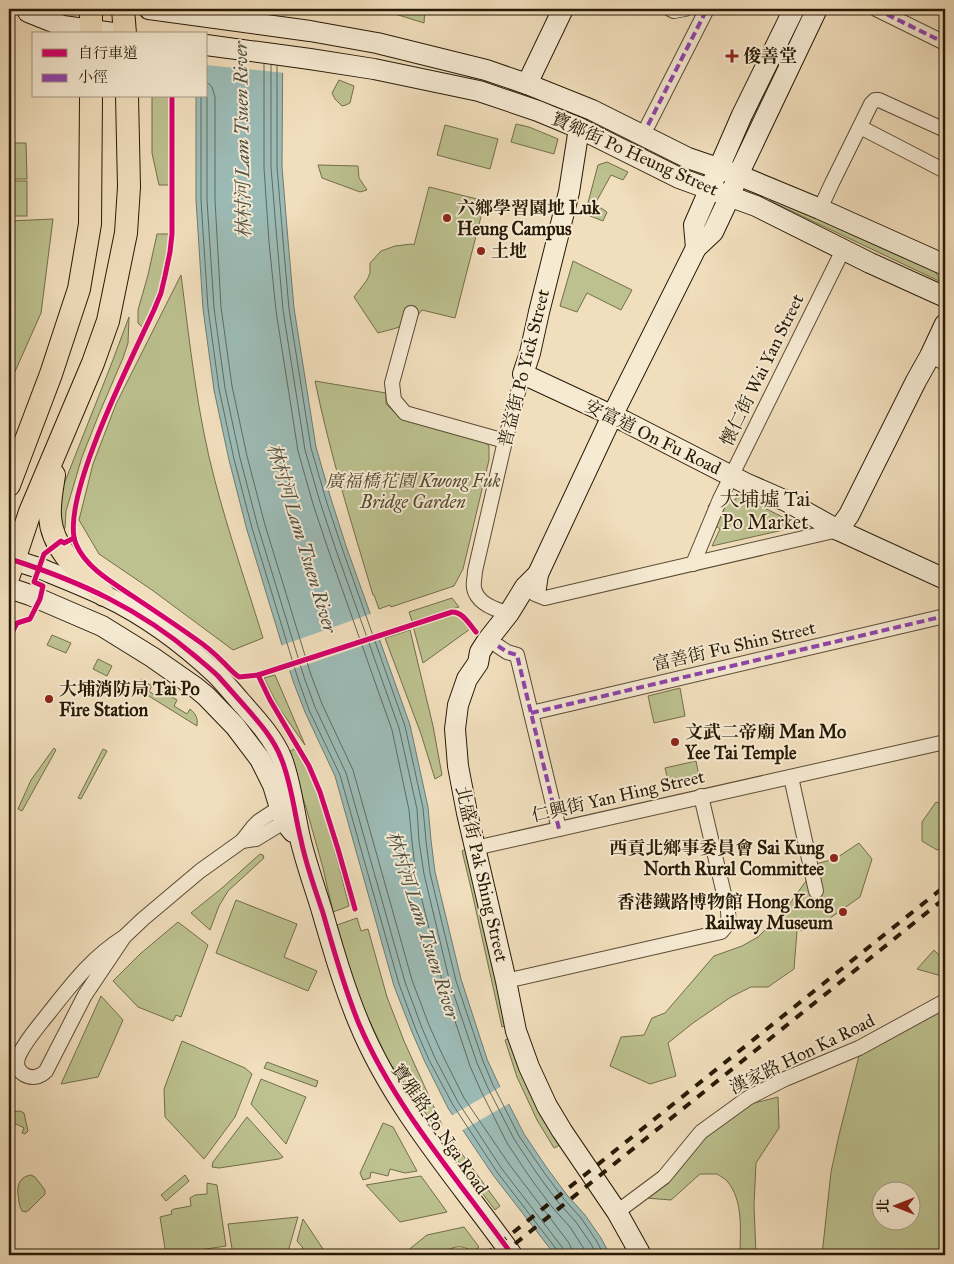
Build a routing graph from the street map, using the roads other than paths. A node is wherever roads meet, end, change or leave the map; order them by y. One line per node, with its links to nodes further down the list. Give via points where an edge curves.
1 (123, 9): 13 (main road)
2 (152, 9): 16 (street, 寶鄉街 Po Heung Street, via 377,43 477,67)
3 (563, 9): 16 (street)
4 (670, 9): 5 (street)
5 (685, 9)
6 (707, 9): 19 (street)
7 (794, 9): 23 (street)
8 (816, 9): 25 (street)
9 (876, 9): 14 (street)
10 (25, 11): 11 (street, via 63,26)
11 (91, 24): 12 (street)
12 (114, 32)
13 (125, 32)
14 (945, 43)
15 (208, 45): 21 (street, 寶鄉街 Po Heung Street, via 374,69 479,90)
16 (527, 84): 23 (street, 寶鄉街 Po Heung Street, via 607,117 688,158)
17 (91, 98): 41 (main road, via 90,224 79,289 60,350)
18 (127, 98): 39 (main road, via 129,187 126,233 116,287 93,363)
19 (648, 125)
20 (860, 127): 22 (street, via 871,104 879,100); 24 (street); 28 (street)
21 (584, 130): 26 (street, 寶鄉街 Po Heung Street, via 680,178); 36 (street, 普益街 Po Yick Street, via 579,172 569,192)
22 (945, 130)
23 (718, 168): 25 (street, 寶鄉街 Po Heung Street); 26 (street)
24 (945, 171)
25 (738, 175): 27 (street); 28 (street, 寶鄉街 Po Heung Street)
26 (710, 189): 27 (street, 寶鄉街 Po Heung Street); 29 (street, via 694,225)
27 (730, 196): 29 (street, via 713,232); 30 (street, 寶鄉街 Po Heung Street)
28 (820, 209): 31 (street, 寶鄉街 Po Heung Street)
29 (696, 248): 37 (street)
30 (843, 250): 32 (street, 寶鄉街 Po Heung Street); 40 (street, 懷仁街 Wai Yan Street)
31 (942, 266)
32 (945, 297)
33 (411, 313): 38 (street, via 392,383 394,400 405,413)
34 (945, 324): 35 (street)
35 (938, 360): 42 (street, via 916,381 849,515)
36 (523, 374): 37 (street, 安富道 On Fu Road); 38 (street, 普益街 Po Yick Street)
37 (612, 416): 40 (street, 安富道 On Fu Road); 46 (street)
38 (505, 441): 49 (street, 普益街 Po Yick Street, via 475,571 474,588 480,600 498,611)
39 (57, 449): 43 (main road); 48 (main road, via 50,518 54,534 66,556)
40 (731, 476): 42 (street, 安富道 On Fu Road); 44 (street, 懷仁街 Wai Yan Street)
41 (9, 485)
42 (838, 530): 44 (street); 45 (street, 安富道 On Fu Road)
43 (10, 564): 48 (street, via 39,568)
44 (692, 564): 46 (street, via 545,598)
45 (945, 579)
46 (533, 585): 49 (street, 北盛街 Pak Shing Street); 51 (street, via 530,605)
47 (9, 588): 57 (street, via 102,626 195,687 235,726 260,759)
48 (104, 595): 57 (street, via 135,612 180,644 217,675 255,718 271,740 287,773)
49 (509, 613): 52 (street, 北盛街 Pak Shing Street, via 480,652)
50 (945, 616): 53 (street, 富善街 Fu Shin Street)
51 (498, 646): 52 (street, via 488,660); 53 (street, via 517,655)
52 (473, 671): 59 (street, 北盛街 Pak Shing Street, via 458,705 455,729 458,766)
53 (531, 713): 58 (street)
54 (945, 742): 55 (street, 仁興街 Yan Hing Street)
55 (792, 777): 56 (street, 仁興街 Yan Hing Street); 60 (street)
56 (701, 796): 58 (street, 仁興街 Yan Hing Street); 62 (street, via 728,911 726,928 721,932)
57 (288, 811): 61 (street, via 255,825 242,841 200,871); 65 (street, 寶雅路 Po Nga Road, via 301,841 350,1000 380,1067 402,1104)
58 (559, 829): 59 (street, 仁興街 Yan Hing Street)
59 (475, 848): 62 (street, 北盛街 Pak Shing Street)
60 (816, 891)
61 (124, 937): 61 (street, via 85,995 46,1071 38,1077 26,1076 18,1065 18,1059 36,1029 88,966)
62 (506, 981): 64 (street, 北盛街 Pak Shing Street, via 516,1031 547,1106)
63 (945, 1001): 64 (street, 漢家路 Hon Ka Road, via 859,1048 748,1098 701,1132 664,1176)
64 (617, 1212): 66 (street, 北盛街 Pak Shing Street)
65 (512, 1255)
66 (641, 1255)

